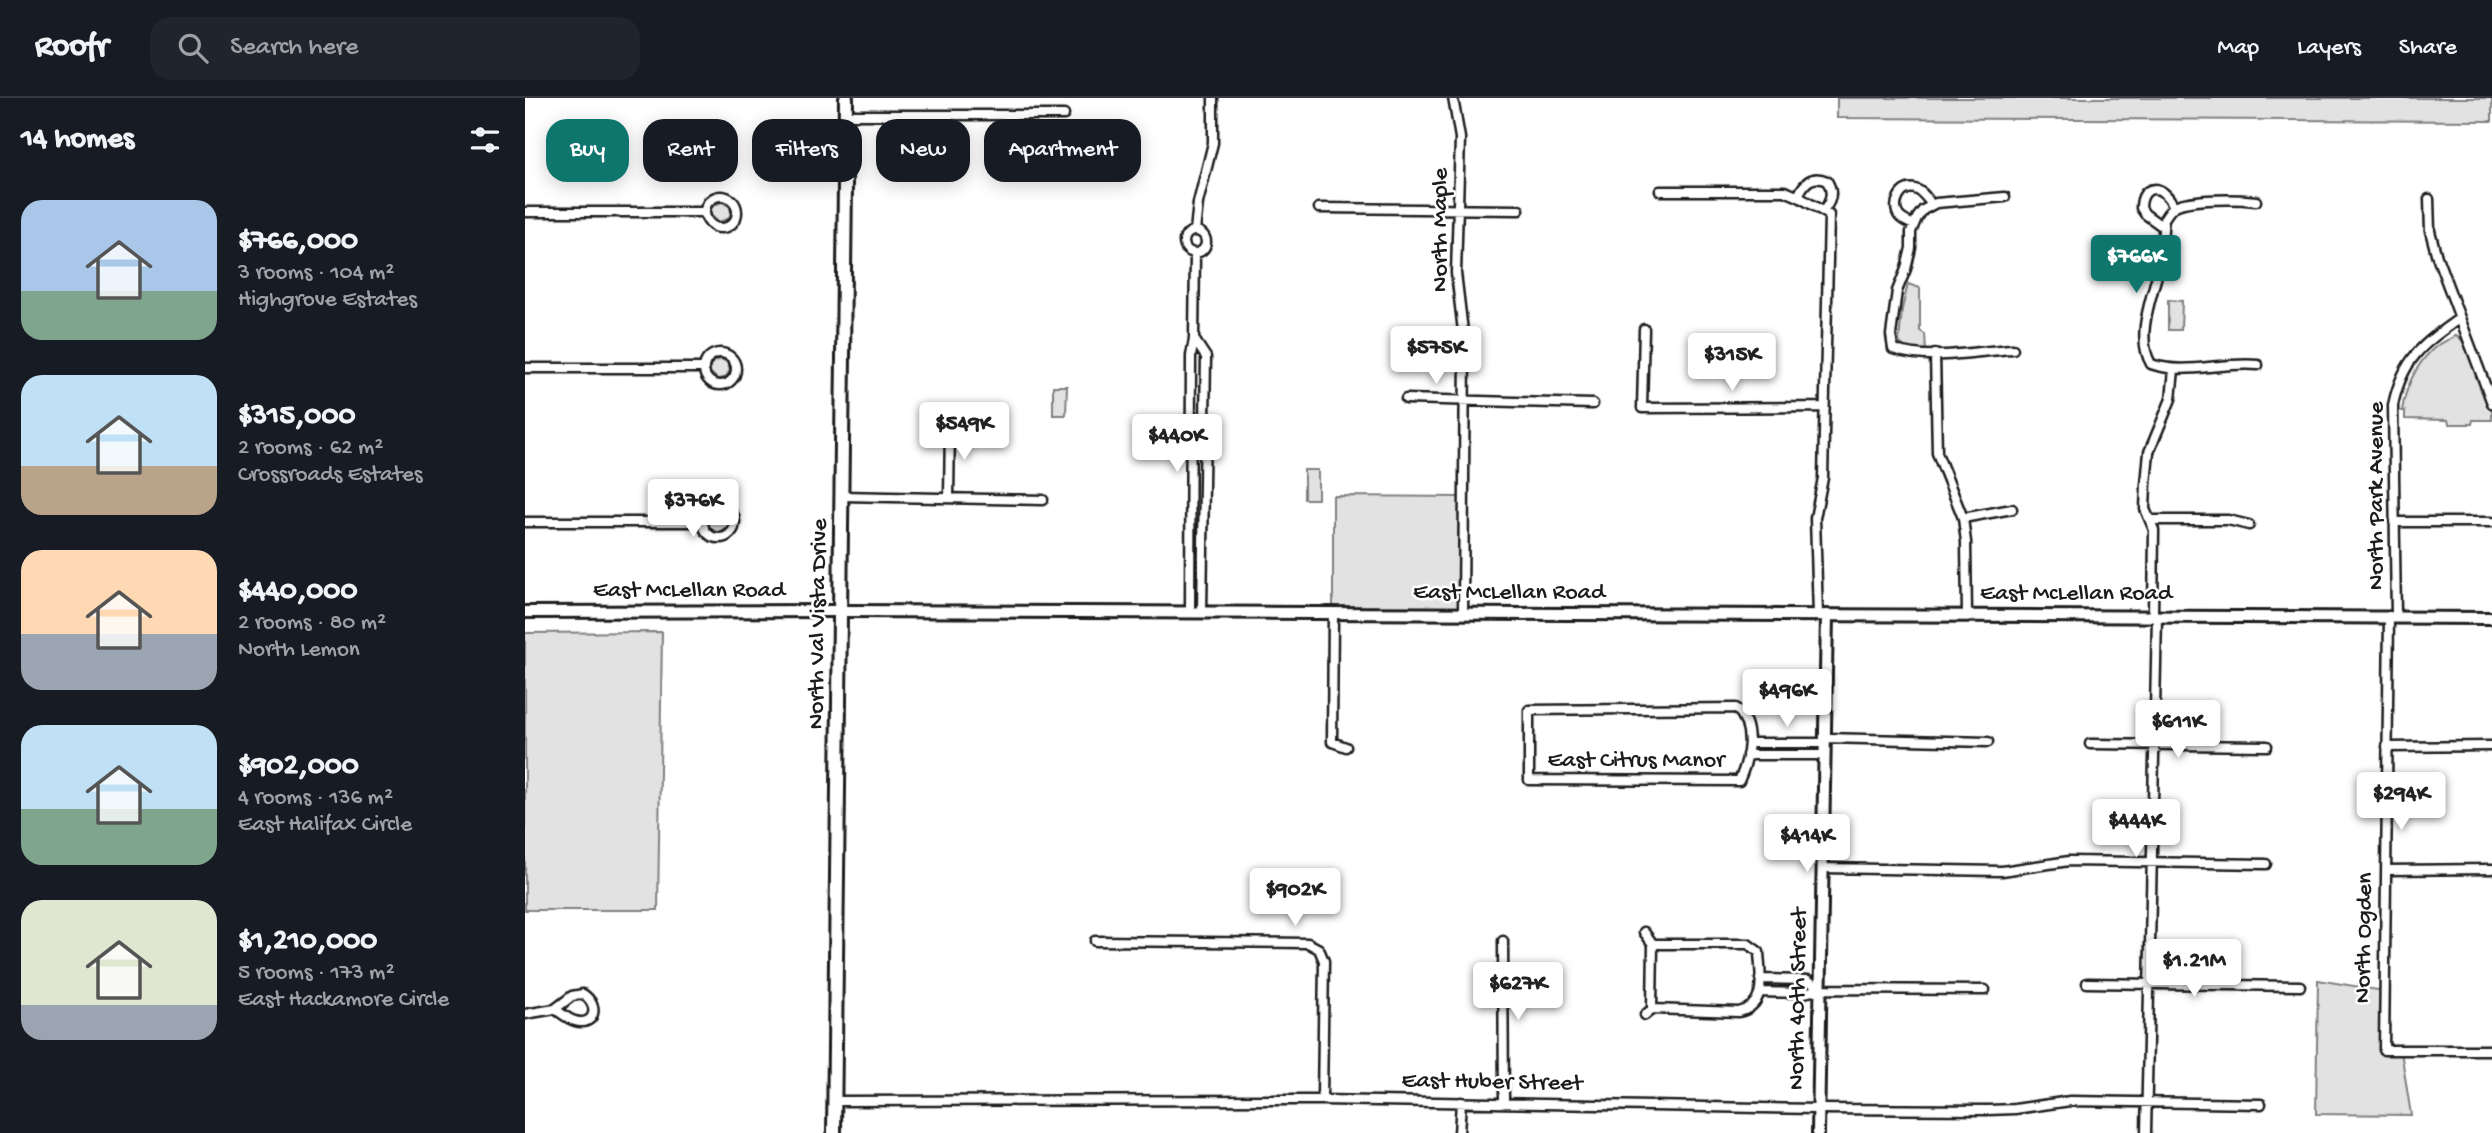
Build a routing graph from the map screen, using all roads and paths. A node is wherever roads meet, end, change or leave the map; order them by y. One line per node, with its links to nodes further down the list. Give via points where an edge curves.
1 (846, 98): 4 (main road, North Val Vista Drive)
2 (1213, 98): 21 (street, via 1213,143)
3 (1453, 98): 14 (street, North Maple, via 1460,138)
4 (846, 115): 5 (street); 40 (main road, North Val Vista Drive)
5 (1064, 116)
6 (1660, 191): 7 (street, via 1785,191)
7 (1797, 196): 16 (street); 16 (street, via 1804,183 1821,178 1831,195)
8 (2005, 197): 11 (street)
9 (2429, 199): 23 (street, via 2430,231)
10 (2256, 201): 12 (street, via 2234,199)
11 (1932, 205): 19 (street); 19 (street, via 1913,188 1899,195 1900,218)
12 (2174, 207): 20 (street); 20 (street, via 2164,191 2150,190 2144,196 2141,208)
13 (1319, 208): 14 (street)
14 (1459, 209): 15 (street); 33 (street, North Maple, via 1456,272 1465,348)
15 (1519, 210)
16 (1823, 211): 38 (street, via 1829,215)
17 (525, 212): 18 (street)
18 (705, 212)
19 (1914, 225): 27 (street, via 1897,292 1893,349)
20 (2163, 227): 31 (street, via 2147,314 2146,353 2151,364)
21 (1195, 231): 22 (street, via 1184,243); 22 (street, via 1203,234 1206,242 1203,250)
22 (1195, 253): 25 (street)
23 (2460, 318): 36 (street); 48 (street, North Park Avenue, via 2416,354 2397,385 2393,405)
24 (1644, 329): 38 (street, via 1642,408)
25 (1194, 339): 34 (street); 35 (street, via 1206,357)
26 (2013, 349): 27 (street)
27 (1935, 354): 44 (street, via 1937,453)
28 (2258, 365): 31 (street)
29 (525, 368): 30 (street)
30 (703, 368): 30 (street, via 706,378 720,385 730,382 736,373 734,362 722,353 712,355)
31 (2174, 370): 45 (street, via 2171,399 2150,452 2145,509)
32 (1406, 400): 33 (street)
33 (1465, 401): 37 (street); 61 (street, North Maple)
34 (1192, 402): 35 (street); 51 (street)
35 (1206, 403): 52 (street)
36 (2492, 403)
37 (1593, 404)
38 (1823, 407): 62 (street, via 1823,478 1815,519)
39 (950, 424): 41 (street)
40 (841, 496): 41 (street); 57 (main road, North Val Vista Drive)
41 (949, 498): 42 (street)
42 (1043, 500)
43 (2012, 509): 44 (street)
44 (1963, 518): 63 (street)
45 (2151, 520): 50 (street, via 2228,520); 64 (street)
46 (525, 522): 47 (street)
47 (702, 522): 47 (street, via 706,533 716,538 727,537 735,523 733,513 719,506 706,512)
48 (2394, 522): 49 (street); 65 (street, North Park Avenue)
49 (2492, 522)
50 (2249, 525)
51 (1191, 527): 52 (street); 53 (street)
52 (1203, 528): 54 (street)
53 (1191, 564): 54 (street); 55 (street)
54 (1202, 564): 56 (street)
55 (1190, 583): 56 (street); 59 (street)
56 (1202, 583): 59 (street)
57 (840, 611): 58 (street, East McLellan Road); 59 (street, East McLellan Road); 100 (main road, North Val Vista Drive)
58 (525, 612)
59 (1196, 612): 60 (street, East McLellan Road)
60 (1333, 612): 61 (street, East McLellan Road); 74 (street, via 1332,742)
61 (1463, 613): 62 (street, East McLellan Road)
62 (1822, 615): 63 (street, East McLellan Road); 67 (street, North 40th Street)
63 (1967, 615): 64 (street, East McLellan Road)
64 (2155, 616): 65 (street, East McLellan Road); 71 (street)
65 (2392, 616): 66 (street, East McLellan Road); 75 (street, North Ogden)
66 (2492, 618)
67 (1825, 741): 68 (street, East Citrus Manor); 69 (street, East Citrus Manor); 77 (street, North 40th Street)
68 (1988, 742)
69 (1749, 743): 76 (street, East Citrus Manor); 76 (street, East Citrus Manor, via 1744,716 1736,708 1529,710 1529,780 1739,781)
70 (2090, 744): 71 (street)
71 (2153, 745): 72 (street); 78 (street)
72 (2267, 746)
73 (2492, 746): 75 (street)
74 (1346, 747)
75 (2388, 747): 82 (street, North Ogden)
76 (1747, 755): 77 (street, East Citrus Manor)
77 (1825, 755): 80 (street, North 40th Street)
78 (2150, 862): 79 (street); 80 (street, via 2069,861 2002,871); 90 (street)
79 (2266, 864)
80 (1823, 868): 92 (street, North 40th Street)
81 (2492, 869): 82 (street)
82 (2386, 870): 98 (street, North Ogden, via 2384,1050)
83 (1644, 932): 86 (street)
84 (1095, 941): 99 (street, via 1308,943 1319,949 1324,961)
85 (1503, 942): 102 (street)
86 (1653, 944): 87 (street, via 1748,944 1759,952); 94 (street, via 1649,1012 1739,1012 1752,1009)
87 (1760, 979): 88 (street); 94 (street)
88 (1780, 979): 92 (street, via 1808,980); 95 (street)
89 (2087, 983): 90 (street)
90 (2150, 984): 91 (street); 103 (street)
91 (2301, 986)
92 (1821, 989): 93 (street); 95 (street); 105 (street, North 40th Street)
93 (1985, 990)
94 (1760, 992): 95 (street)
95 (1780, 992)
96 (555, 1009): 96 (street, via 577,1022 586,1021 594,1008 592,999 583,993); 97 (street)
97 (525, 1014)
98 (2492, 1050)
99 (1322, 1100): 100 (street, East Huber Street); 101 (street, East Huber Street)
100 (834, 1101): 106 (main road, North Val Vista Drive)
101 (1461, 1102): 102 (street, East Huber Street); 107 (street)
102 (1504, 1103): 105 (street, East Huber Street)
103 (2148, 1103): 104 (street, East Huber Street); 105 (street, East Huber Street, via 2070,1101 2015,1109); 109 (street)
104 (2261, 1104)
105 (1818, 1109): 108 (street, North 40th Street)
106 (834, 1133)
107 (1459, 1133)
108 (1818, 1133)
109 (2146, 1133)

